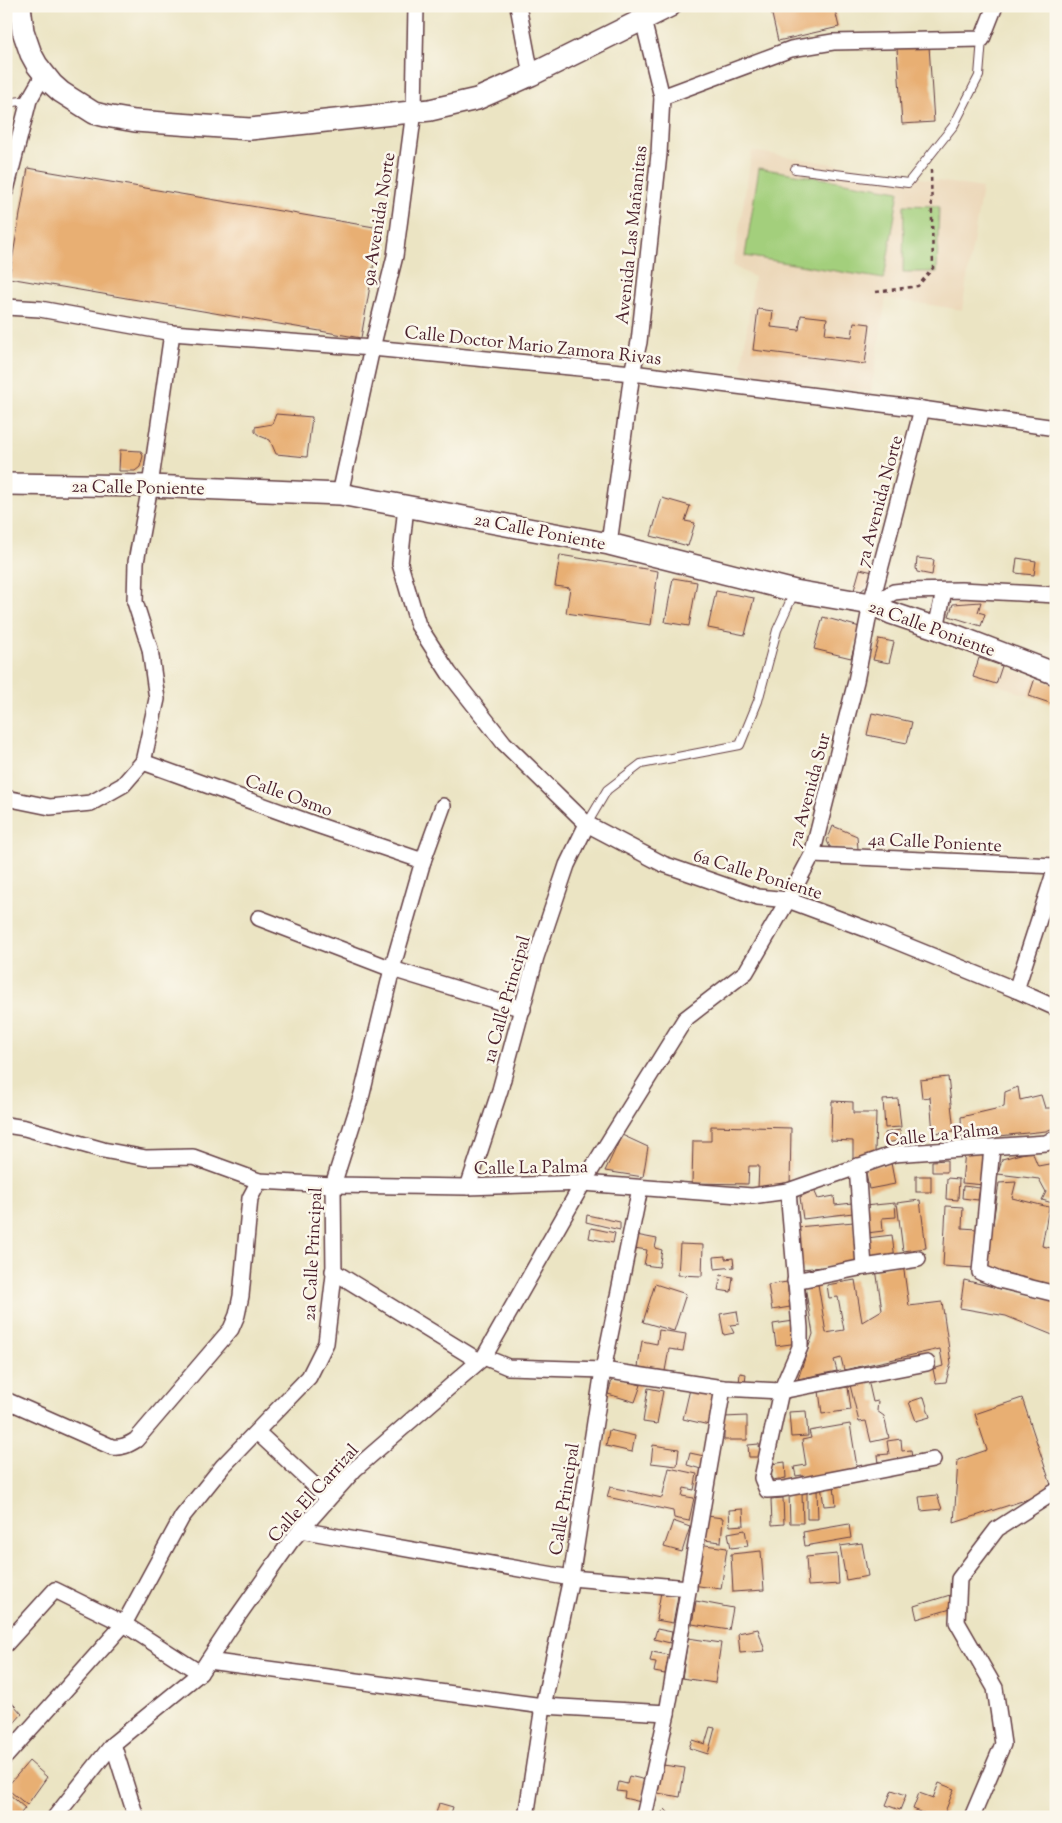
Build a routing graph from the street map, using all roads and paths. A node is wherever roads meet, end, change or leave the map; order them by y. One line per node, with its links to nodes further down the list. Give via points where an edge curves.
1 (20, 6): 8 (street, via 23,31 31,54)
2 (416, 6): 13 (street, 9a Avenida Norte)
3 (518, 6): 9 (street)
4 (670, 6): 6 (street)
5 (995, 6): 7 (street)
6 (643, 20): 9 (street); 10 (street, Avenida Las Mañanitas)
7 (982, 39): 10 (street, via 833,42 791,50); 14 (lane, via 979,76 954,125)
8 (44, 74): 11 (street); 13 (street, via 61,92 94,113 135,121 250,129)
9 (531, 75): 13 (street, via 477,99)
10 (662, 97): 21 (street, Avenida Las Mañanitas, via 639,342)
11 (29, 100): 12 (lane); 16 (street)
12 (6, 103)
13 (414, 111): 20 (street, 9a Avenida Norte, via 395,256)
14 (931, 154): 15 (lane, via 908,183); 17 (path, via 933,268 918,286)
15 (795, 169)
16 (6, 190)
17 (876, 292)
18 (6, 307): 19 (street, Calle Doctor Mario Zamora Rivas, via 40,309)
19 (172, 333): 20 (street, Calle Doctor Mario Zamora Rivas); 25 (street)
20 (372, 348): 21 (street, Calle Doctor Mario Zamora Rivas); 26 (street, 9a Avenida Norte)
21 (632, 373): 22 (street, Calle Doctor Mario Zamora Rivas); 28 (street, Avenida Las Mañanitas)
22 (922, 409): 23 (street, Calle Doctor Mario Zamora Rivas); 32 (street, 7a Avenida Norte)
23 (1056, 428)
24 (6, 484): 25 (street, 2a Calle Poniente)
25 (150, 486): 26 (street, 2a Calle Poniente); 35 (street, via 136,562 135,602 150,649 157,700)
26 (340, 494): 27 (street, 2a Calle Poniente)
27 (406, 506): 28 (street, 2a Calle Poniente); 38 (street, 6a Calle Poniente, via 400,564 418,625 449,673 504,743)
28 (609, 544): 29 (street, 2a Calle Poniente)
29 (795, 591): 32 (street, 2a Calle Poniente); 38 (lane, via 778,630 758,701 740,745 641,764 607,790)
30 (944, 591): 31 (street); 32 (street, via 894,592); 33 (street)
31 (1056, 595)
32 (871, 604): 33 (street, 2a Calle Poniente); 39 (street, 7a Avenida Sur, via 856,681)
33 (936, 628): 34 (street, 2a Calle Poniente)
34 (1056, 674)
35 (143, 762): 36 (street, via 123,785 91,803 50,807); 40 (street, Calle Osmo)
36 (6, 798)
37 (443, 806): 40 (street, 2a Calle Principal)
38 (587, 824): 42 (street, 6a Calle Poniente, via 663,864 758,897); 47 (street, 1a Calle Principal, via 567,865 536,957)
39 (812, 855): 41 (street, 4a Calle Poniente); 42 (street, 7a Avenida Sur)
40 (423, 861): 44 (street, 2a Calle Principal)
41 (1056, 867): 45 (street)
42 (788, 900): 45 (street, 6a Calle Poniente); 53 (street, 7a Avenida Sur, via 746,972 685,1020)
43 (259, 918): 44 (street)
44 (392, 969): 47 (street); 54 (street, 2a Calle Principal, via 362,1094)
45 (1016, 990): 46 (street, 6a Calle Poniente)
46 (1056, 1008)
47 (523, 1009): 55 (street, 1a Calle Principal)
48 (6, 1126): 52 (street, Calle La Palma, via 146,1158 193,1156)
49 (1056, 1138): 50 (street, Calle La Palma, via 1046,1144)
50 (992, 1148): 51 (street, Calle La Palma, via 894,1154); 62 (street, via 980,1272)
51 (857, 1166): 57 (street, Calle La Palma); 59 (street)
52 (259, 1181): 54 (street, Calle La Palma); 68 (street, via 250,1198 241,1296 231,1328 136,1440 120,1448 112,1447)
53 (583, 1184): 55 (street, Calle La Palma); 56 (street, Calle La Palma); 63 (street, Calle El Carrizal)
54 (333, 1186): 55 (street, Calle La Palma); 60 (street, 2a Calle Principal)
55 (468, 1187)
56 (640, 1188): 57 (street, Calle La Palma, via 752,1196); 65 (street, Calle Principal)
57 (788, 1191): 61 (street)
58 (918, 1259): 59 (street)
59 (864, 1267): 61 (street)
60 (334, 1271): 63 (street); 69 (street, 2a Calle Principal, via 326,1343 309,1377)
61 (795, 1281): 67 (street, via 800,1347)
62 (1056, 1294)
63 (481, 1359): 65 (street, via 508,1367); 72 (street, Calle El Carrizal, via 355,1469)
64 (928, 1363): 67 (street)
65 (603, 1370): 66 (street); 74 (street, Calle Principal)
66 (723, 1388): 67 (street); 75 (street)
67 (781, 1391): 70 (street, via 762,1478 767,1490)
68 (8, 1401)
69 (257, 1432): 72 (street); 76 (street, 2a Calle Principal, via 223,1466 182,1517)
70 (933, 1460)
71 (1056, 1491): 87 (street, via 997,1530 959,1580 957,1622 994,1688 1003,1744)
72 (328, 1498): 73 (street, Calle El Carrizal)
73 (300, 1530): 74 (street); 78 (street, Calle El Carrizal)
74 (571, 1578): 75 (street); 79 (street, Calle Principal)
75 (689, 1588): 80 (street)
76 (124, 1624): 77 (street, via 55,1590); 78 (street); 82 (street, 2a Calle Principal)
77 (6, 1644)
78 (204, 1667): 79 (street); 81 (street, Calle El Carrizal)
79 (543, 1706): 80 (street); 86 (street, Calle Principal)
80 (667, 1712): 83 (street)
81 (112, 1744): 84 (street, Calle El Carrizal); 85 (street)
82 (6, 1756)
83 (645, 1812)
84 (54, 1817)
85 (136, 1817)
86 (526, 1817)
87 (972, 1817)

